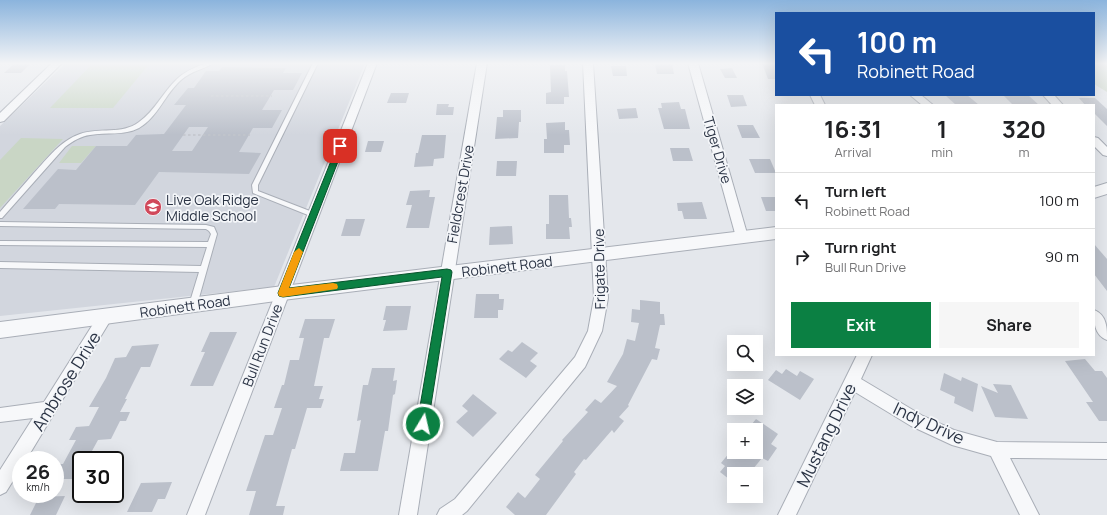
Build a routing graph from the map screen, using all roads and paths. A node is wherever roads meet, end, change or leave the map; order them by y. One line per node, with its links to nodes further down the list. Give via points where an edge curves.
1 (33, 87): 14 (street)
2 (172, 87): 22 (lane, via 145,121 135,127 91,133 69,141)
3 (304, 87): 21 (lane, via 255,185 255,192)
4 (364, 87): 21 (street, Bull Run Drive)
5 (478, 87): 31 (street, Fieldcrest Drive)
6 (590, 87): 28 (street, Frigate Drive)
7 (700, 87): 25 (street, Tiger Drive)
8 (211, 96): 9 (path)
9 (272, 96)
10 (916, 96): 12 (street)
11 (1049, 96): 13 (street)
12 (927, 104)
13 (1057, 104)
14 (0, 119)
15 (183, 135): 16 (path)
16 (250, 135)
17 (1095, 141): 18 (street)
18 (1107, 153)
19 (1107, 188): 20 (street)
20 (1095, 192)
21 (313, 215): 32 (street, Bull Run Drive)
22 (0, 216)
23 (0, 224): 27 (lane, via 206,227 212,229 214,234)
24 (775, 233): 25 (street, Robinett Road)
25 (742, 237): 28 (street, Robinett Road)
26 (0, 243): 27 (lane)
27 (211, 245): 30 (lane)
28 (600, 255): 31 (street, Robinett Road); 47 (street, Frigate Drive, via 600,316 594,337 580,362 461,505)
29 (0, 265): 30 (lane)
30 (204, 269): 33 (lane)
31 (447, 272): 32 (street, Robinett Road); 46 (street, Fieldcrest Drive)
32 (283, 293): 33 (street, Robinett Road); 45 (street, Bull Run Drive)
33 (193, 305): 34 (street, Robinett Road)
34 (105, 316): 36 (street, Robinett Road); 40 (street, Ambrose Drive)
35 (1095, 317): 37 (street)
36 (0, 330)
37 (1107, 334)
38 (865, 356): 39 (street, Mustang Drive)
39 (852, 382): 42 (street, Indy Drive, via 917,421 952,437); 48 (street, Mustang Drive)
40 (49, 408): 41 (street); 44 (street, Ambrose Drive)
41 (0, 415)
42 (997, 450): 43 (street, Indy Drive); 49 (street)
43 (1107, 451)
44 (0, 486)
45 (196, 515)
46 (408, 515)
47 (446, 515)
48 (787, 515)
49 (1030, 515)

